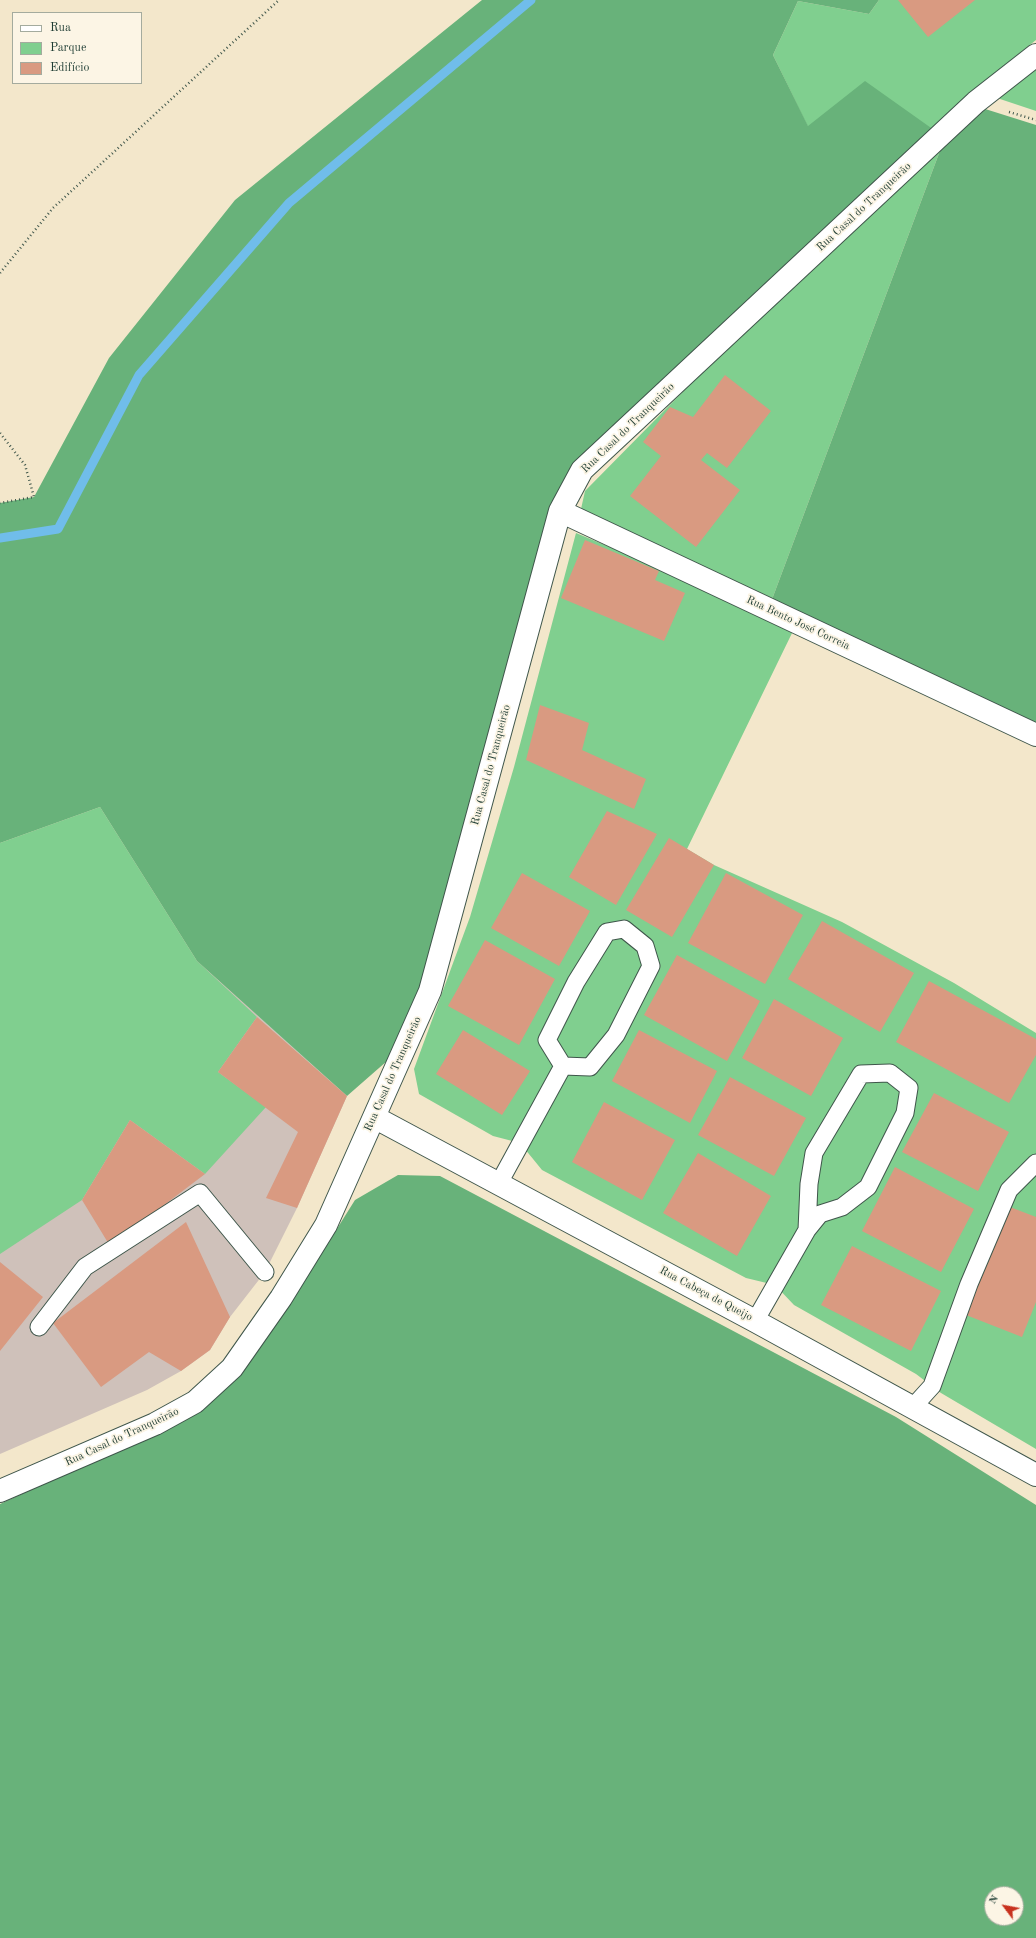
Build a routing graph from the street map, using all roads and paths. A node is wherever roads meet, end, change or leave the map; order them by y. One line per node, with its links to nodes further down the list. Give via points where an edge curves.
1 (279, 0): 3 (path, via 53,208)
2 (1036, 55): 6 (street, Rua Casal do Tranqueirão, via 976,102 582,470)
3 (0, 273)
4 (0, 433): 5 (path, via 25,465 34,498)
5 (0, 503)
6 (560, 511): 7 (street, Rua Bento José Correia); 9 (street, Rua Casal do Tranqueirão, via 430,991)
7 (1036, 735)
8 (563, 1066): 8 (lane, via 546,1040 576,982 607,932 624,929 645,946 651,966 616,1035 590,1067); 11 (lane)
9 (374, 1117): 11 (street, Rua Cabeça de Queijo); 18 (street, Rua Casal do Tranqueirão, via 326,1225 281,1298 232,1368 195,1402 155,1424)
10 (1036, 1163): 16 (lane, via 1009,1190 969,1284 932,1386)
11 (498, 1183): 14 (street, Rua Cabeça de Queijo)
12 (807, 1230): 12 (lane, via 809,1184 814,1153 861,1074 890,1073 909,1088 905,1113 868,1187 842,1207 820,1214); 14 (lane)
13 (264, 1272): 15 (lane, via 200,1192 86,1267)
14 (754, 1321): 16 (street, Rua Cabeça de Queijo)
15 (39, 1327)
16 (913, 1406): 17 (street, Rua Cabeça de Queijo)
17 (1036, 1475)
18 (0, 1491)

